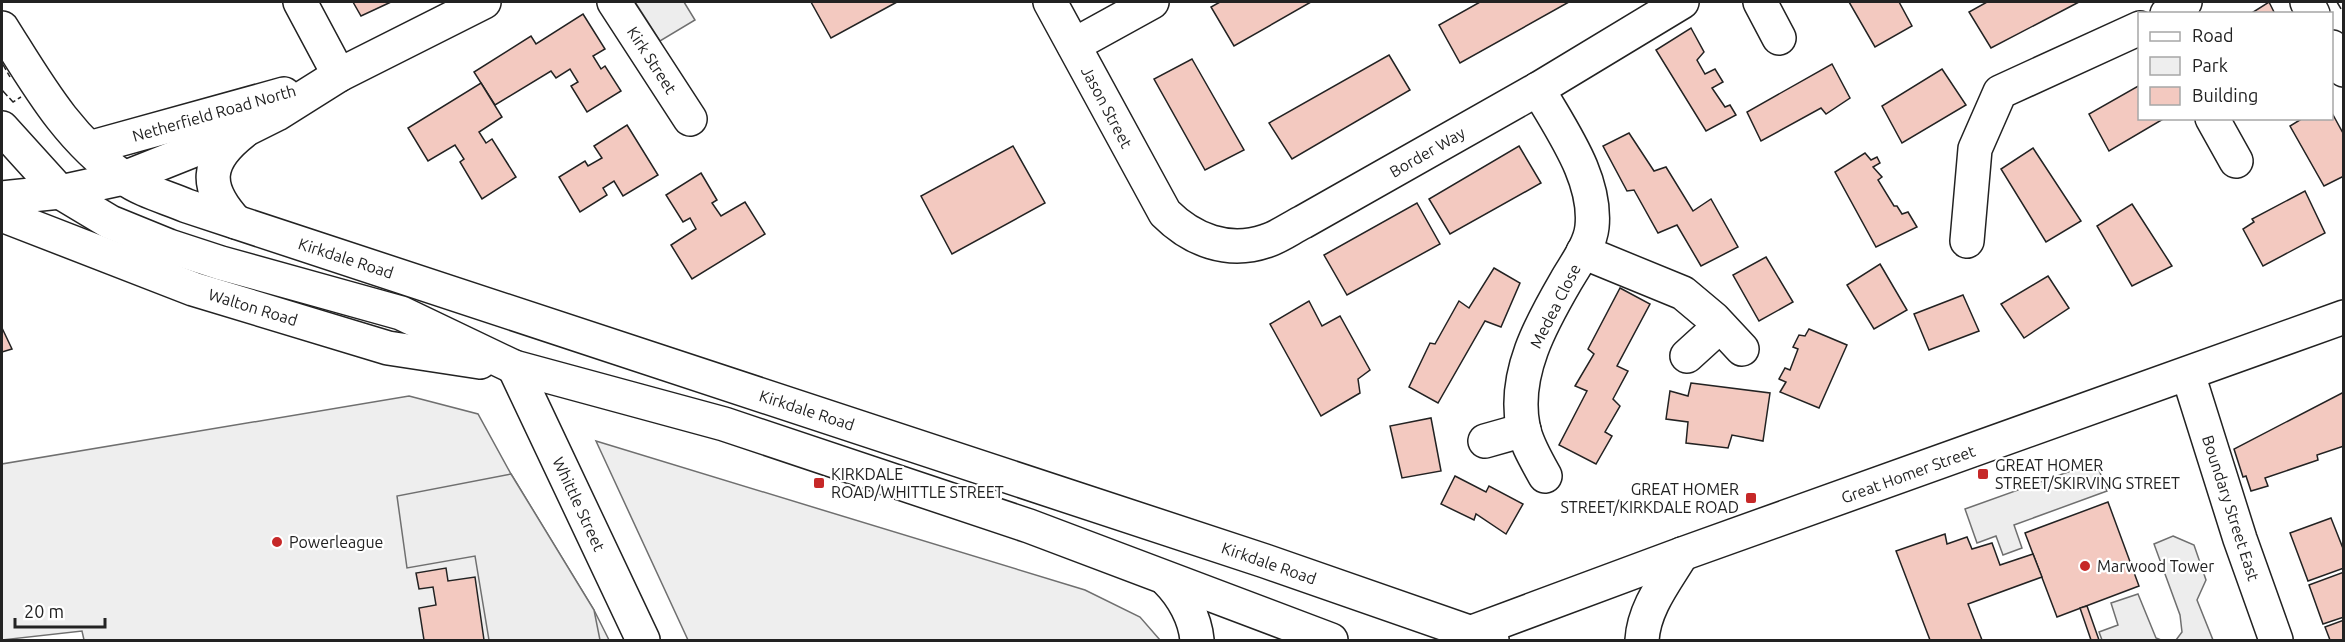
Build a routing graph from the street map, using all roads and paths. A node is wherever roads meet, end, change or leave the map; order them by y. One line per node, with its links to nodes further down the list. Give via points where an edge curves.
1 (300, 2): 16 (main road)
2 (484, 2): 16 (main road, Netherfield Road North)
3 (614, 2): 18 (main road, Kirk Street)
4 (1050, 2): 13 (main road, Jason Street)
5 (1152, 2): 13 (main road)
6 (1682, 2): 17 (main road, Border Way)
7 (1760, 2): 12 (main road)
8 (2185, 2): 9 (main road)
9 (2170, 12)
10 (2, 28): 22 (main road, Kirkdale Road, via 51,106)
11 (2138, 28): 31 (main road, via 2000,92 1975,149)
12 (1779, 38)
13 (1074, 45): 28 (main road, Jason Street)
14 (2333, 51): 15 (main road)
15 (2343, 70)
16 (339, 75): 21 (main road, Netherfield Road North); 22 (main road, Netherfield Road North, via 272,98)
17 (1538, 89): 28 (main road, Border Way, via 1268,240 1226,246 1194,237); 32 (main road, Medea Close, via 1586,180 1592,228)
18 (690, 119)
19 (2213, 120): 24 (main road)
20 (2, 128): 23 (main road)
21 (247, 129): 25 (main road, Netherfield Road North); 30 (main road, Netherfield Road North, via 223,151 212,180 219,201)
22 (89, 148): 23 (main road); 25 (main road, Kirkdale Road)
23 (13, 152): 26 (main road)
24 (2236, 161)
25 (124, 178): 26 (main road, Netherfield Road North); 30 (main road, Kirkdale Road, via 187,206)
26 (60, 192): 27 (main road, Netherfield Road North); 35 (main road, via 110,222 169,246 401,313)
27 (2, 198)
28 (1164, 213)
29 (2, 214): 35 (main road, Walton Road, via 172,282 388,348)
30 (236, 222): 42 (main road, Kirkdale Road, via 1254,557)
31 (1966, 241)
32 (1583, 252): 34 (main road, Medea Close, via 1683,293 1731,337); 37 (main road, Medea Close, via 1545,317 1527,363 1523,383)
33 (2343, 317): 36 (main road, Great Homer Street)
34 (1688, 356)
35 (514, 367): 41 (main road, via 724,424 1029,526); 43 (main road, Whittle Street)
36 (2188, 374): 40 (main road, Great Homer Street); 47 (main road, Boundary Street East)
37 (1524, 430): 38 (main road); 39 (main road, Medea Close)
38 (1485, 441)
39 (1545, 476)
40 (1682, 554): 42 (main road, Great Homer Street); 46 (main road, via 1648,609)
41 (1167, 580): 44 (main road, via 1185,603); 45 (main road)
42 (1471, 638)
43 (643, 640)
44 (1197, 640)
45 (1331, 640)
46 (1642, 640)
47 (2276, 640)

